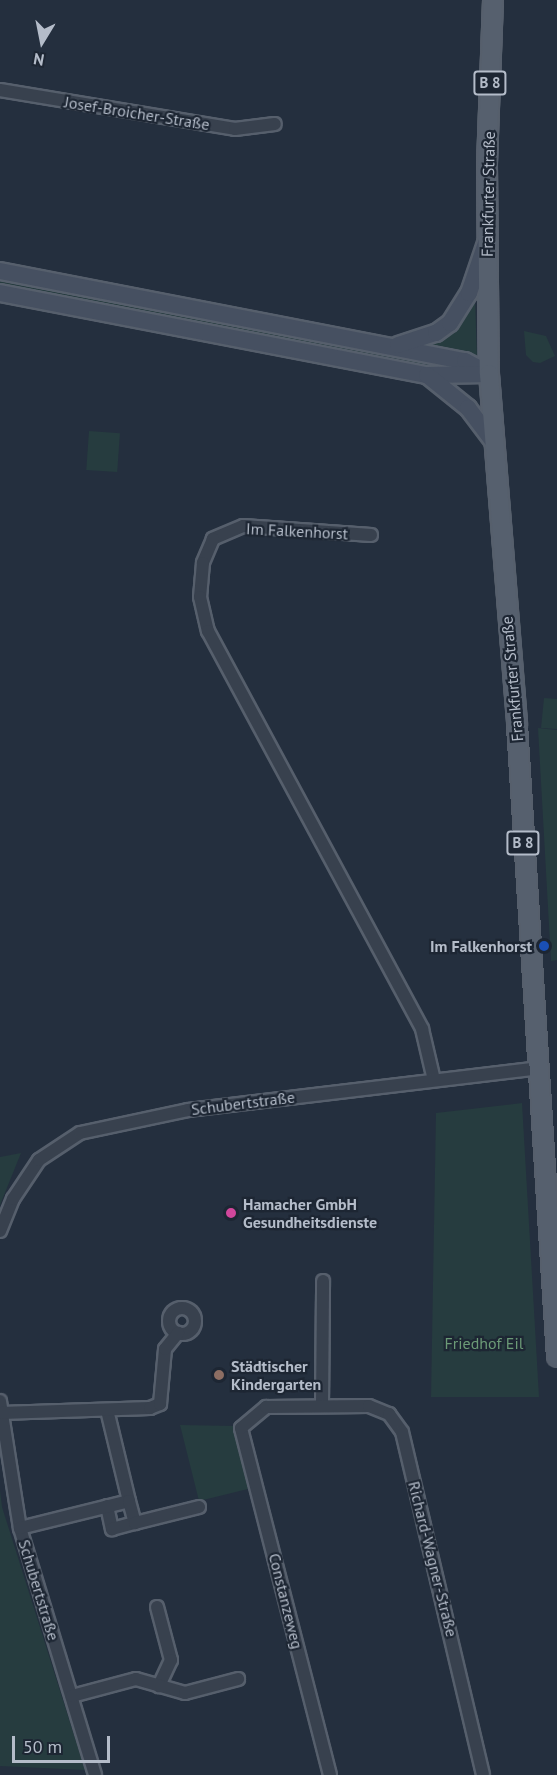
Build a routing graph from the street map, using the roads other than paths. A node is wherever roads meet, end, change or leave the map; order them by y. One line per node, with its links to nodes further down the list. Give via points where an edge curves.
1 (493, 0): 4 (main road, Frankfurter Straße / B 8)
2 (0, 90): 3 (street, Josef-Broicher-Straße, via 235,129)
3 (275, 124)
4 (487, 241): 7 (main road, via 470,294 450,323 436,333); 8 (main road, Frankfurter Straße / B 8)
5 (0, 271): 7 (main road)
6 (0, 293): 9 (main road)
7 (394, 346): 8 (main road, via 465,360)
8 (489, 374): 9 (main road); 10 (main road, Frankfurter Straße / B 8)
9 (427, 375): 10 (main road, via 468,408)
10 (493, 441): 12 (main road, Frankfurter Straße / B 8, via 517,725)
11 (371, 535): 13 (street, Im Falkenhorst, via 243,526 213,539 203,563 200,597 208,631 422,1029)
12 (538, 1068): 13 (street, Schubertstraße); 17 (main road, Frankfurter Straße / B 8)
13 (434, 1080): 14 (street, Schubertstraße, via 188,1110 80,1133 39,1160)
14 (0, 1230)
15 (323, 1281): 18 (street)
16 (178, 1333): 20 (street, via 165,1348 160,1404)
17 (557, 1357)
18 (322, 1406): 21 (street, Richard-Wagner-Straße, via 266,1407); 33 (street, Richard-Wagner-Straße, via 379,1408 402,1432)
19 (1, 1407): 20 (street); 26 (street, Schubertstraße)
20 (107, 1410): 22 (street)
21 (242, 1428): 32 (street, Constanzeweg)
22 (129, 1501): 23 (street); 25 (street)
23 (107, 1506): 25 (street, via 112,1528); 26 (street)
24 (199, 1507): 25 (street)
25 (135, 1523)
26 (20, 1528): 30 (street, Schubertstraße)
27 (157, 1607): 29 (street, via 171,1660)
28 (238, 1680): 29 (street, via 185,1693)
29 (159, 1686): 30 (street, via 136,1679)
30 (72, 1696): 31 (street, Schubertstraße)
31 (95, 1775)
32 (330, 1775)
33 (483, 1775)

